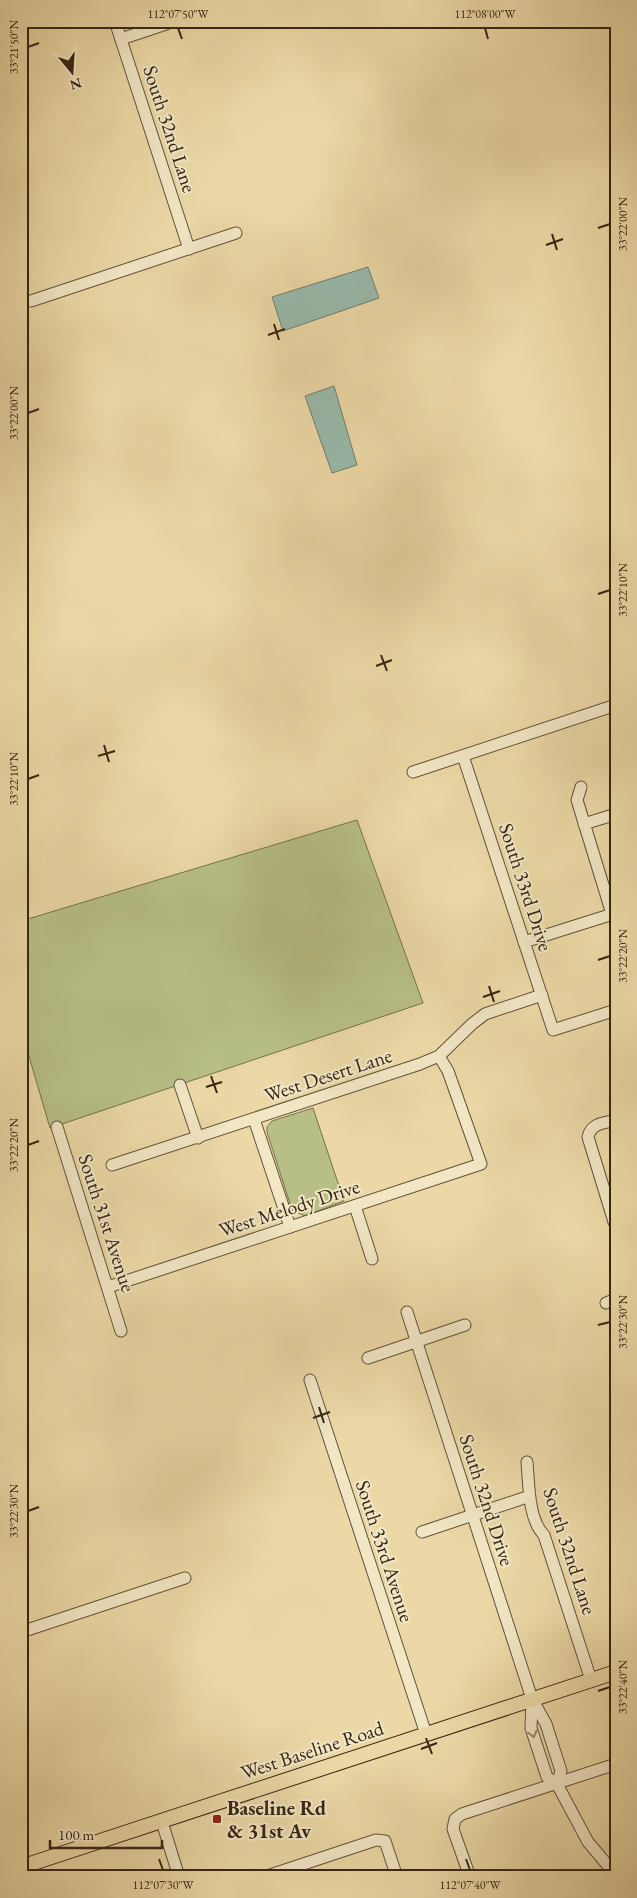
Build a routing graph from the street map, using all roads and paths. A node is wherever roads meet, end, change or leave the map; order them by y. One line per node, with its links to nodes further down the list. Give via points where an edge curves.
1 (115, 21): 3 (street, South 32nd Lane)
2 (166, 24): 3 (street)
3 (121, 39): 5 (street, South 32nd Lane)
4 (236, 233): 5 (street)
5 (189, 248): 6 (street)
6 (31, 301)
7 (616, 705): 8 (street)
8 (463, 756): 9 (street); 14 (street, South 33rd Drive)
9 (413, 772)
10 (581, 787): 12 (street, via 577,800)
11 (616, 814): 12 (street)
12 (584, 824): 13 (street)
13 (614, 914): 14 (street)
14 (524, 942): 15 (street, South 33rd Drive)
15 (542, 995): 16 (street, South 33rd Drive, via 553,1030); 17 (street, West Desert Lane, via 485,1014)
16 (616, 1010)
17 (439, 1056): 19 (street, West Desert Lane); 24 (street, West Melody Drive, via 448,1071 481,1164)
18 (180, 1085): 22 (street)
19 (254, 1119): 22 (street, West Desert Lane); 26 (street)
20 (616, 1120): 25 (street, via 594,1126 588,1137)
21 (57, 1127): 28 (street, South 31st Avenue)
22 (198, 1138): 23 (street, West Desert Lane)
23 (112, 1165)
24 (355, 1206): 26 (street, West Melody Drive); 27 (street)
25 (614, 1222)
26 (290, 1227): 28 (street, West Melody Drive)
27 (372, 1259)
28 (108, 1287): 31 (street, South 31st Avenue)
29 (407, 1312): 32 (street, South 32nd Drive)
30 (465, 1325): 32 (street)
31 (122, 1331)
32 (417, 1342): 33 (street); 37 (street, South 32nd Drive)
33 (368, 1358)
34 (310, 1380): 44 (street, South 33rd Avenue)
35 (527, 1462): 42 (street, South 32nd Lane, via 530,1499)
36 (524, 1498): 37 (street)
37 (473, 1515): 38 (street); 43 (street, South 32nd Drive)
38 (422, 1532)
39 (185, 1578): 40 (street)
40 (21, 1632)
41 (616, 1672): 42 (main road, West Baseline Road)
42 (591, 1680): 43 (main road, West Baseline Road)
43 (532, 1699): 44 (main road, West Baseline Road); 45 (street, via 546,1724); 46 (street, one-way to 46, via 531,1728)
44 (426, 1734): 49 (main road, West Baseline Road)
45 (554, 1750): 46 (street); 48 (street, via 561,1772)
46 (540, 1755): 48 (street, via 547,1777)
47 (616, 1764): 48 (street)
48 (557, 1784): 51 (street, via 588,1842); 55 (street, via 455,1819 454,1829)
49 (162, 1822): 50 (main road, West Baseline Road); 52 (street)
50 (21, 1867)
51 (616, 1875)
52 (180, 1877)
53 (264, 1877): 54 (street, via 376,1840 385,1841)
54 (397, 1877)
55 (470, 1877)

